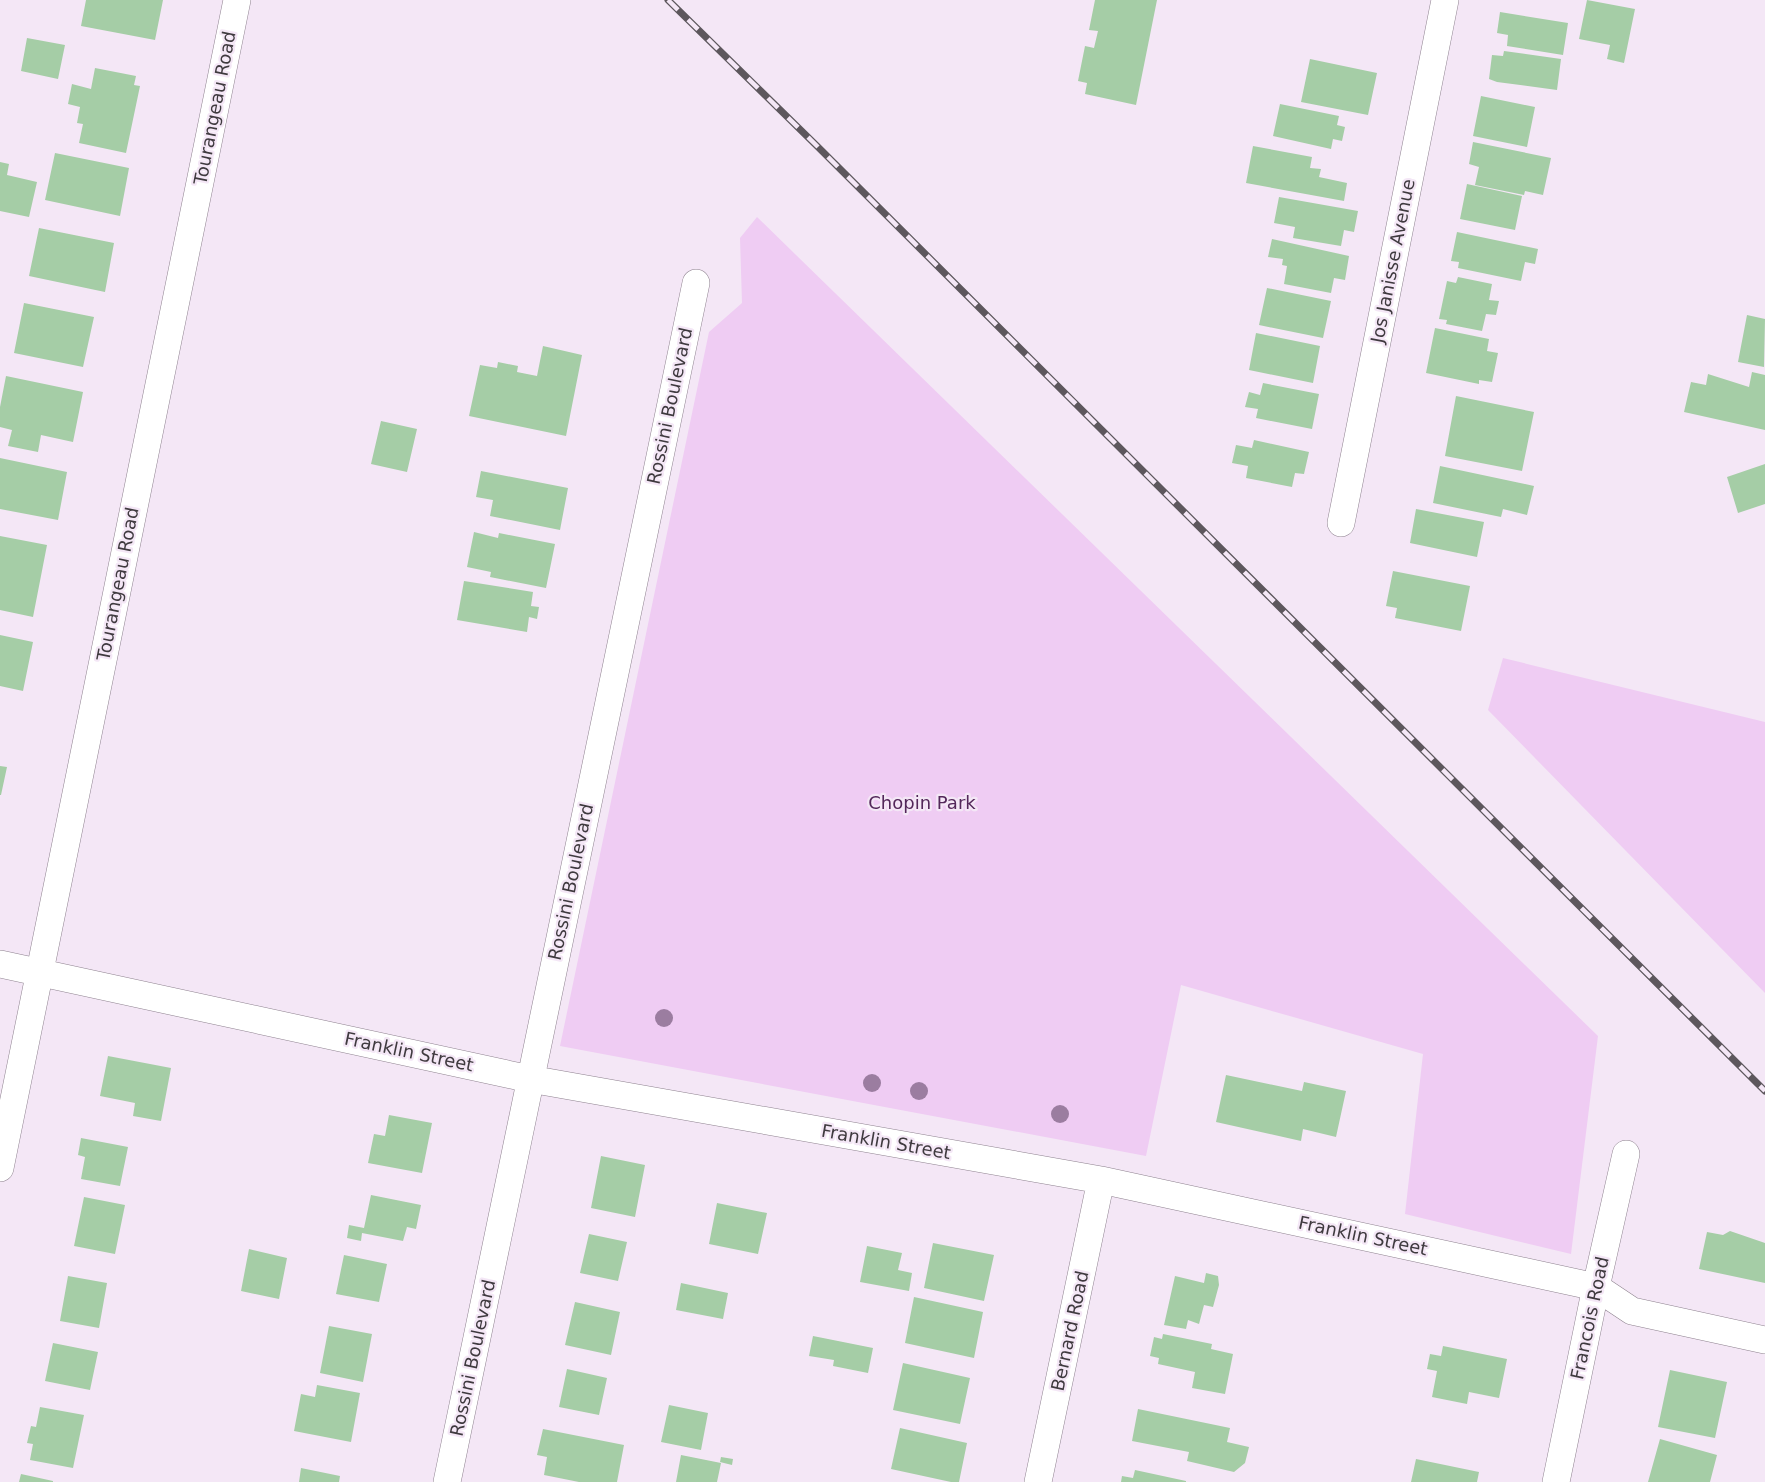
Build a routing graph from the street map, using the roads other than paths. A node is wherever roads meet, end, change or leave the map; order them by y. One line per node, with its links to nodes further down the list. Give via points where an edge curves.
1 (237, 0): 6 (street, Tourangeau Road)
2 (1445, 0): 4 (street, Jos Janisse Avenue)
3 (696, 283): 7 (street, Rossini Boulevard)
4 (1341, 523)
5 (0, 964): 6 (street, Franklin Street)
6 (40, 972): 7 (street, Franklin Street); 9 (street, Tourangeau Road)
7 (531, 1079): 10 (street, Franklin Street); 13 (street, Rossini Boulevard)
8 (1626, 1154): 11 (street, Francois Road)
9 (0, 1168)
10 (1101, 1180): 11 (street, Franklin Street); 14 (street, Bernard Road)
11 (1596, 1287): 12 (street, Franklin Street, via 1632,1311); 15 (street, Francois Road)
12 (1765, 1340)
13 (447, 1482)
14 (1038, 1482)
15 (1556, 1482)

